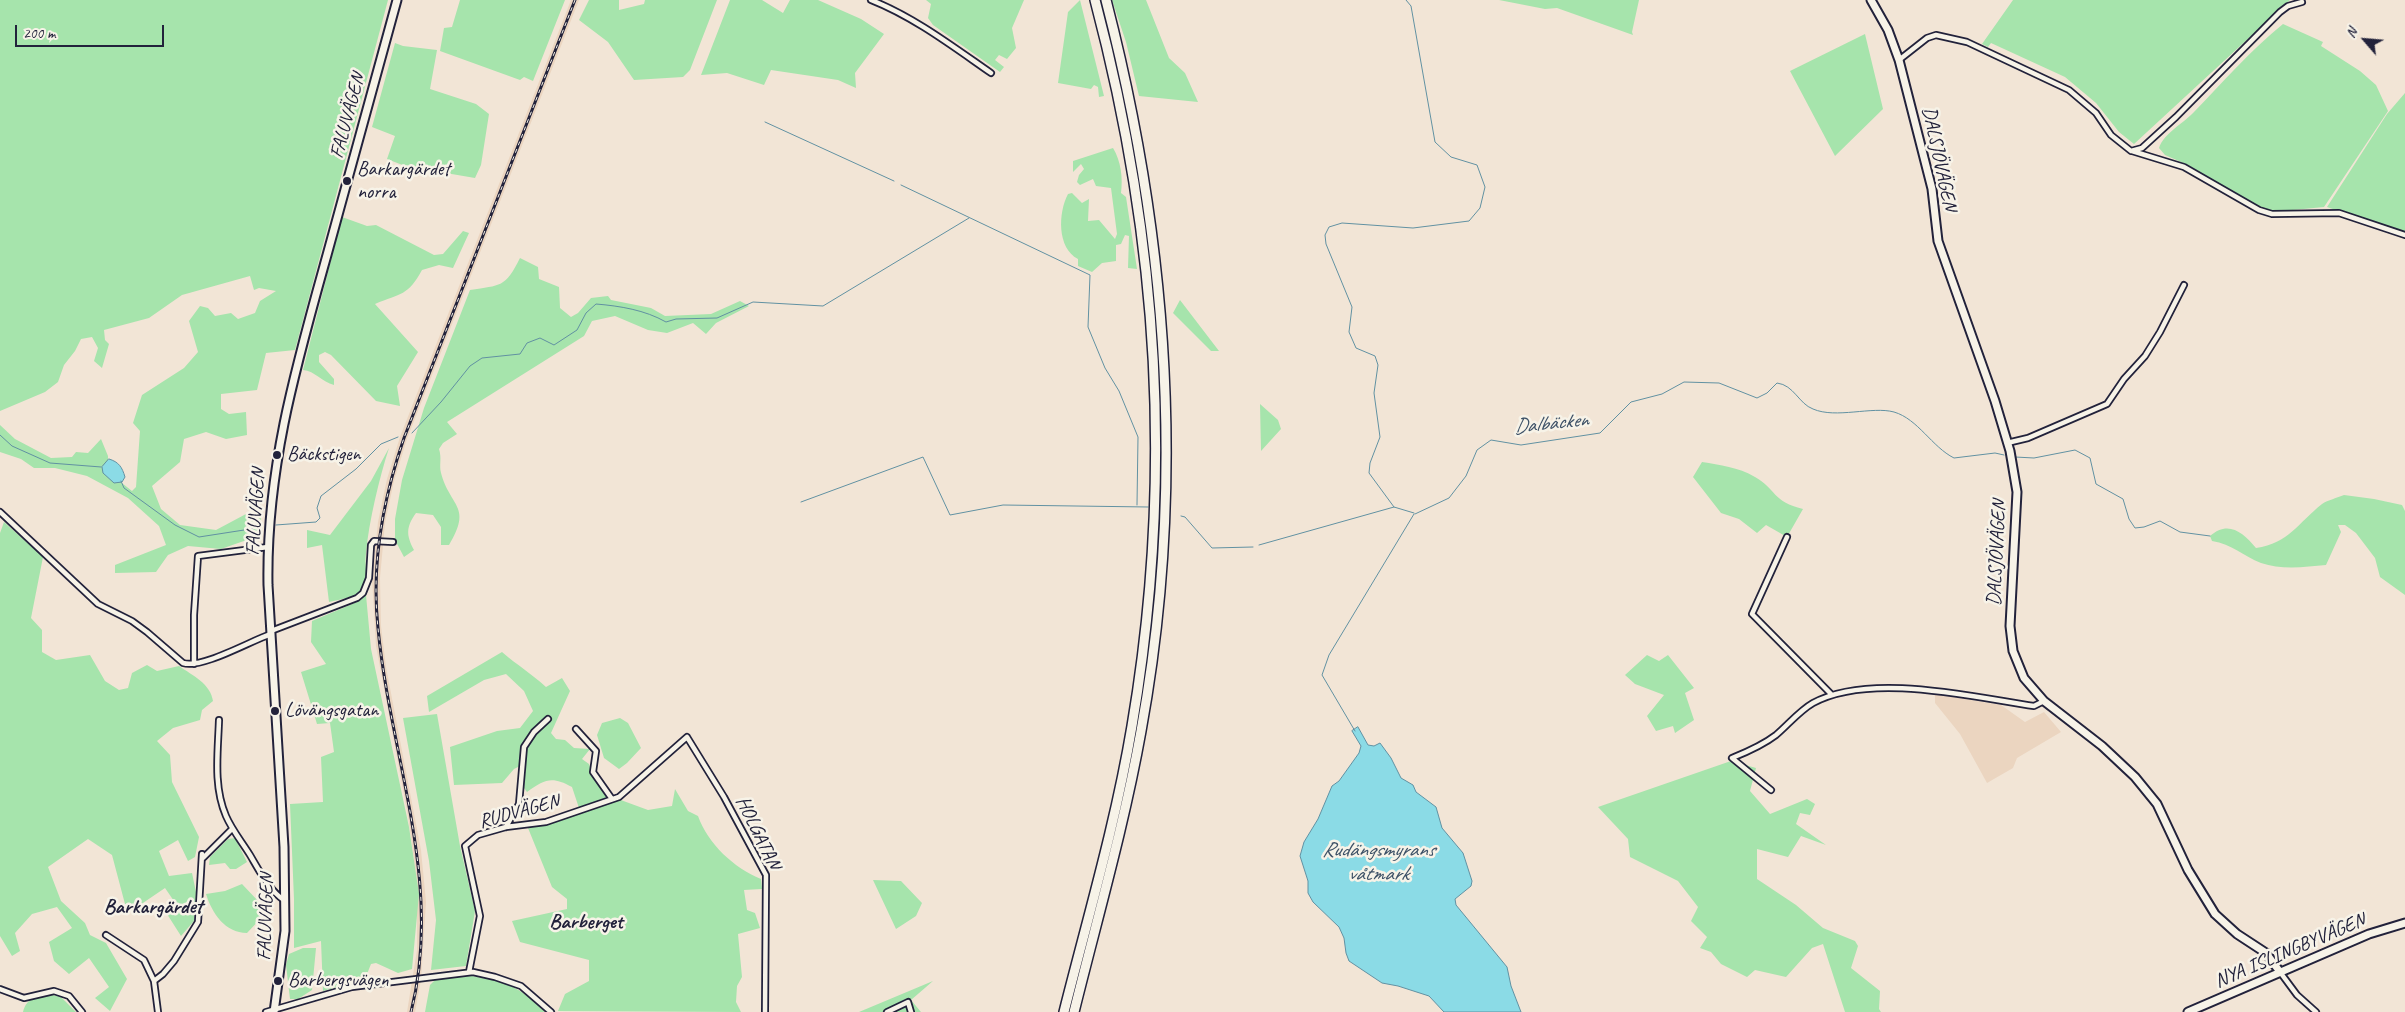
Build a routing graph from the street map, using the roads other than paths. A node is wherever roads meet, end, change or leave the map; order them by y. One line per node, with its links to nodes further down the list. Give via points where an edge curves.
1 (397, 0): 16 (street, FALUVÄGEN, via 289,393 272,488)
2 (871, 0): 8 (street, via 927,29)
3 (1095, 0): 44 (highway, via 1110,55 1143,232 1155,368 1155,518 1132,728)
4 (1106, 0): 45 (highway, via 1143,167 1154,241 1165,369 1165,519 1156,624 1141,730)
5 (1871, 0): 7 (street, DALSJÖVÄGEN, via 1888,30)
6 (2302, 2): 9 (street, via 2280,12 2176,117 2142,148)
7 (1899, 60): 9 (street, via 1926,38 1936,35 1967,42 2069,90 2096,113 2111,135); 12 (street, DALSJÖVÄGEN, via 1932,189 1938,241)
8 (991, 73)
9 (2131, 151): 10 (street, via 2184,167 2258,210 2272,214 2339,213)
10 (2405, 235)
11 (2184, 285): 12 (street, via 2146,356 2124,379 2108,404 2028,438)
12 (2007, 443): 20 (street, DALSJÖVÄGEN, via 2017,492 2010,626 2013,651 2024,678)
13 (0, 512): 18 (street, via 98,604 140,626 183,663)
14 (1787, 537): 19 (street, via 1752,614)
15 (393, 542): 17 (street, via 383,540 371,545 368,587 357,598)
16 (268, 547): 17 (street, FALUVÄGEN); 18 (street, via 198,556)
17 (271, 632): 18 (street); 29 (street, FALUVÄGEN)
18 (194, 664)
19 (1832, 695): 20 (street, via 1898,688 2034,706); 25 (street, via 1812,704 1775,736 1750,752 1732,758)
20 (2044, 701): 33 (street, DALSJÖVÄGEN, via 2102,746 2135,777 2157,804 2188,870 2215,914 2237,934 2266,953)
21 (548, 719): 27 (street, via 524,747 519,804)
22 (219, 720): 28 (street, via 219,796)
23 (576, 729): 26 (street, via 596,751 593,772)
24 (687, 737): 26 (street, RUDVÄGEN); 41 (street, HOLGATAN, via 766,875)
25 (1771, 790)
26 (612, 799): 27 (street, RUDVÄGEN, via 546,822)
27 (506, 827): 32 (street, RUDVÄGEN, via 478,835 465,846 480,916)
28 (232, 829): 29 (street, via 276,894); 34 (street, via 202,856 198,922 174,961 164,974)
29 (285, 901): 36 (street, FALUVÄGEN, via 285,931)
30 (2405, 923): 33 (street, NYA ISLINGBYVÄGEN, via 2369,934)
31 (106, 935): 34 (street, via 144,960)
32 (469, 972): 36 (street, via 352,987); 40 (street, via 521,986)
33 (2280, 972): 46 (street, NYA ISLINGBYVÄGEN); 47 (street, DALSJÖVÄGEN, via 2297,995)
34 (154, 980): 38 (street)
35 (0, 988): 37 (street, via 24,998 54,991 69,996)
36 (274, 1011): 39 (street)
37 (82, 1012)
38 (158, 1012)
39 (266, 1012)
40 (551, 1012)
41 (765, 1012)
42 (887, 1012): 43 (street, via 908,1002)
43 (911, 1012)
44 (1064, 1012)
45 (1074, 1012)
46 (2188, 1012)
47 (2316, 1012)

